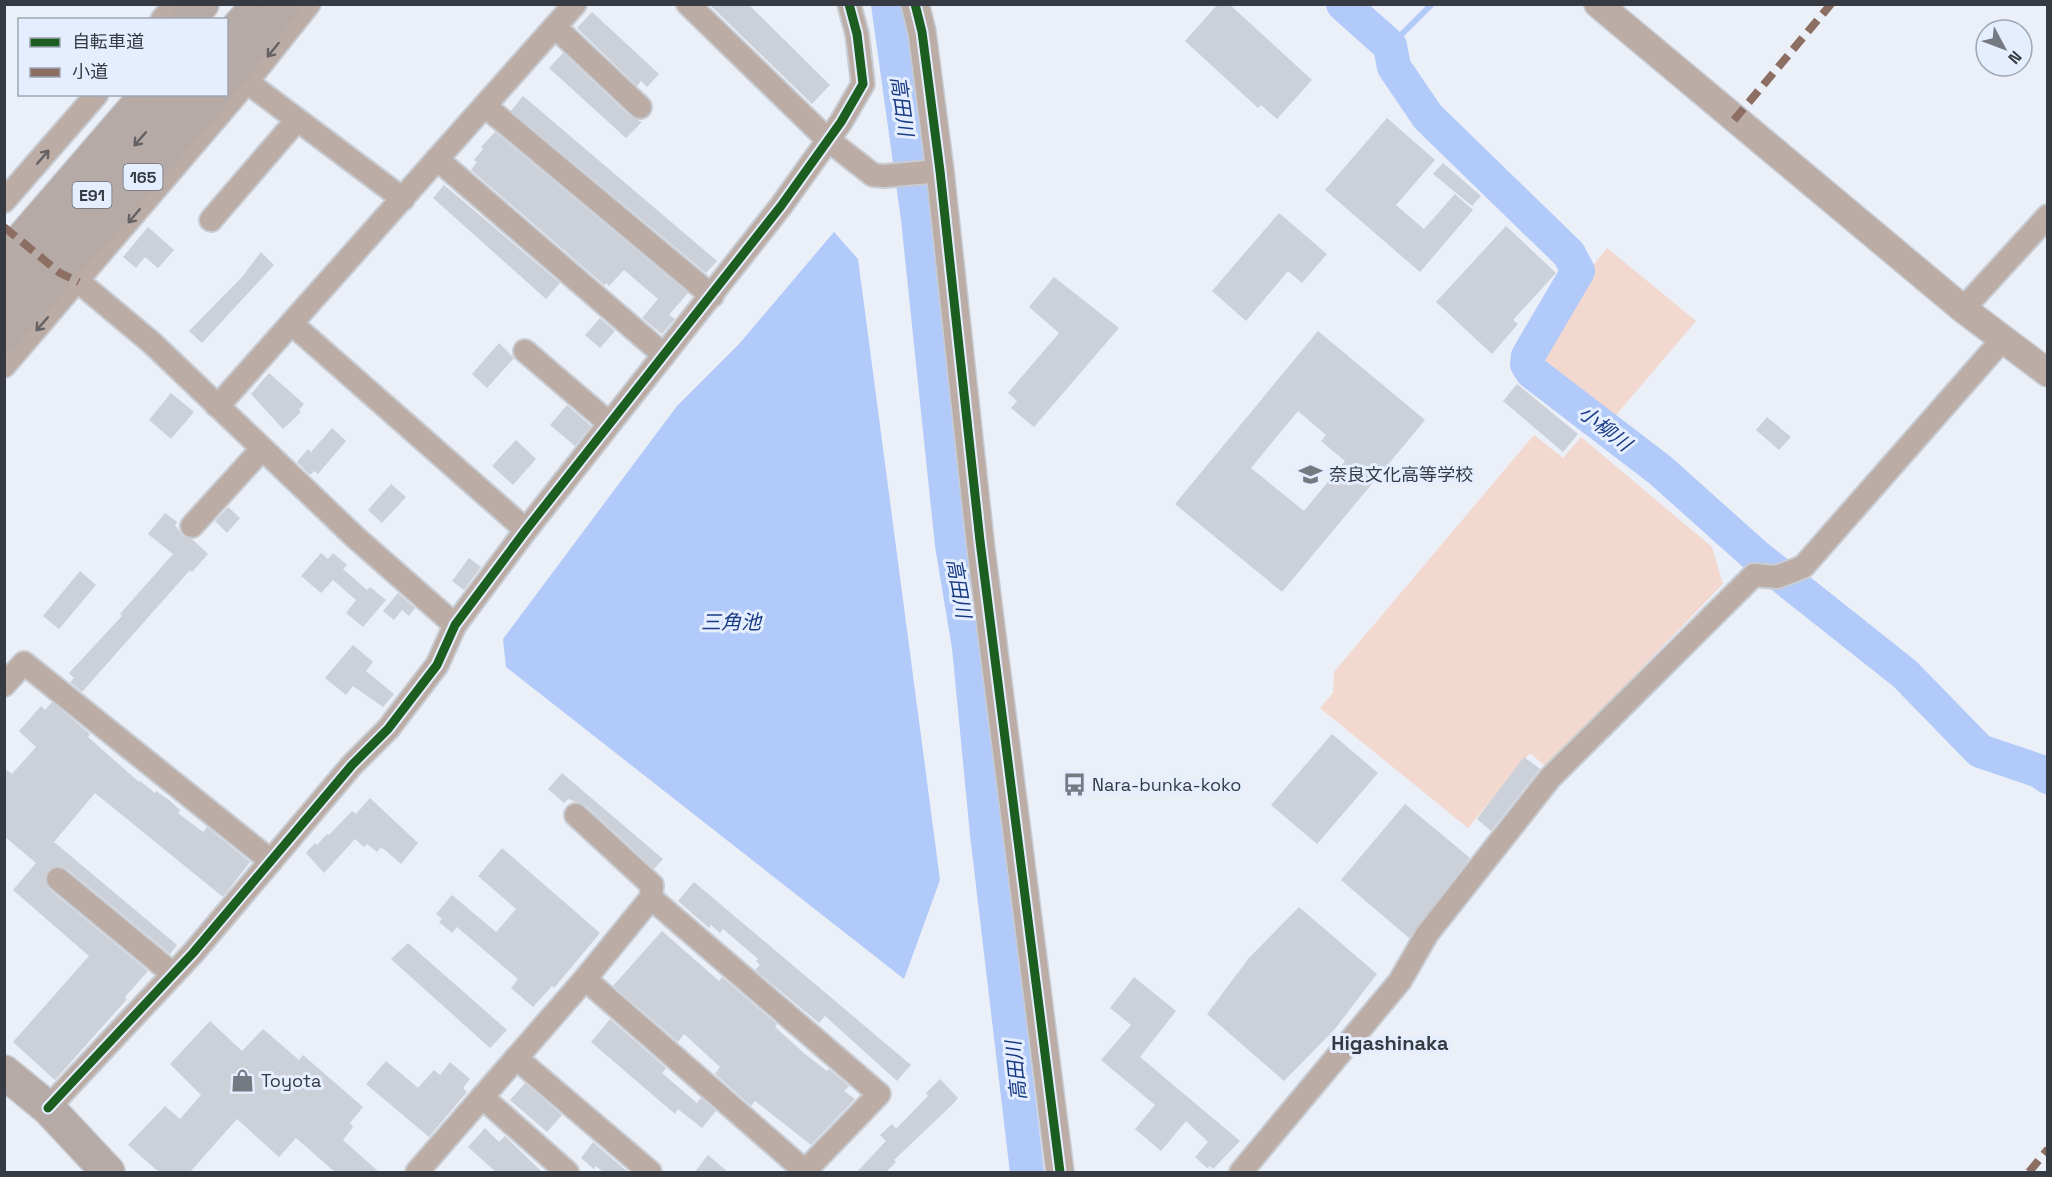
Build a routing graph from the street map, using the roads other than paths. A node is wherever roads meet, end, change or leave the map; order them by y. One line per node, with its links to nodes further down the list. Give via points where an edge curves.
1 (176, 4): 12 (street)
2 (202, 4): 13 (highway)
3 (225, 4): 14 (highway)
4 (259, 4): 16 (highway)
5 (284, 4): 17 (highway)
6 (309, 4): 17 (street, one-way to 17)
7 (575, 4): 15 (street)
8 (687, 4): 27 (street)
9 (849, 4): 27 (street, via 863,84 842,122)
10 (915, 4): 29 (street, via 922,32)
11 (1598, 4): 38 (street)
12 (164, 18)
13 (190, 18)
14 (214, 18)
15 (555, 27): 24 (street); 25 (street)
16 (228, 39)
17 (237, 81): 26 (street)
18 (96, 96): 31 (street, one-way to 18)
19 (119, 96): 31 (highway)
20 (145, 96): 34 (highway, E91)
21 (177, 96): 36 (highway, E91, one-way to 36)
22 (212, 96): 35 (highway, 165)
23 (224, 96): 35 (street, one-way to 35)
24 (485, 106): 28 (street); 37 (street)
25 (640, 107)
26 (297, 120): 30 (street); 33 (street)
27 (827, 139): 29 (street, via 873,175); 37 (street)
28 (437, 159): 30 (street); 43 (street)
29 (933, 172): 68 (street)
30 (403, 199): 39 (street)
31 (9, 215)
32 (2048, 216): 38 (street)
33 (211, 220)
34 (4, 260)
35 (75, 271): 40 (highway, 165); 44 (street, one-way to 44); 46 (street)
36 (4, 295)
37 (712, 296): 43 (street)
38 (1963, 309): 41 (street)
39 (292, 324): 46 (street); 50 (street)
40 (4, 336)
41 (2003, 339): 45 (street); 69 (street, via 1803,567 1783,575 1754,575 1550,778 1427,934 1400,981)
42 (525, 351): 47 (street)
43 (664, 355): 47 (street)
44 (4, 366)
45 (2048, 373)
46 (216, 405): 48 (street)
47 (609, 423): 50 (street)
48 (262, 449): 49 (street); 51 (street)
49 (192, 526)
50 (526, 530): 51 (street)
51 (455, 625): 54 (street, via 437,665 388,729 352,765)
52 (4, 685): 54 (street, via 24,663)
53 (576, 815): 56 (street, via 652,885)
54 (271, 861): 57 (street)
55 (58, 879): 57 (street)
56 (651, 898): 58 (street); 63 (street, via 879,1094)
57 (173, 974): 62 (street)
58 (585, 979): 59 (street); 63 (street)
59 (516, 1058): 61 (street); 67 (street)
60 (4, 1072): 62 (highway)
61 (482, 1097): 65 (street); 66 (street)
62 (48, 1108): 64 (highway)
63 (805, 1172)
64 (108, 1173)
65 (417, 1173)
66 (567, 1173)
67 (650, 1173)
68 (1060, 1173)
69 (1241, 1173)

